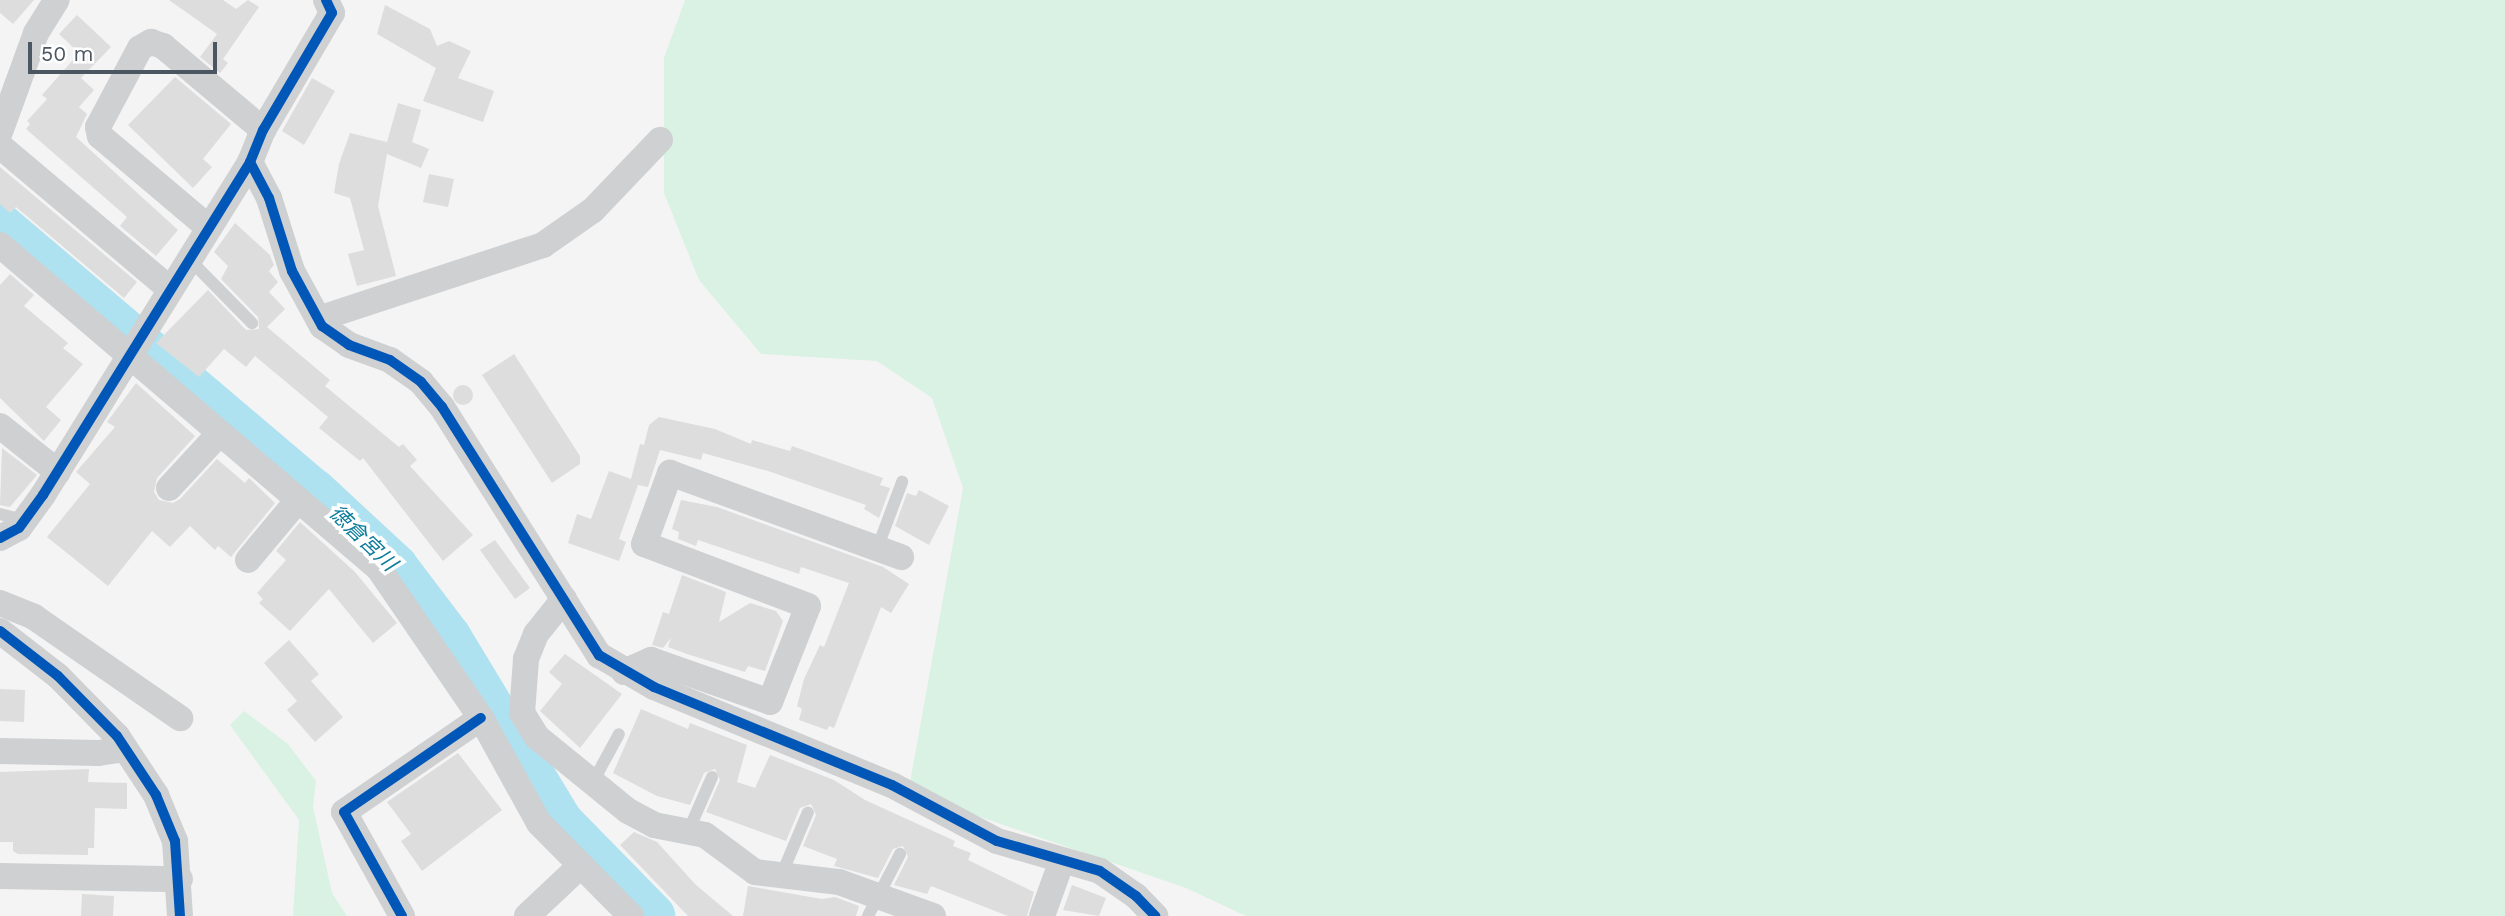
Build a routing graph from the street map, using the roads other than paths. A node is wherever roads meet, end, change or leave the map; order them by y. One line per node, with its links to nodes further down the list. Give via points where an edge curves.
1 (57, 0): 4 (street, via 36,33)
2 (326, 0): 3 (street, via 332,13)
3 (263, 130): 7 (street); 8 (street, via 163,46 151,41 141,48 98,127 100,136)
4 (0, 132)
5 (660, 140): 12 (street, via 593,210 543,245)
6 (0, 146): 11 (street)
7 (250, 162): 8 (street); 12 (street, via 270,198 292,271)
8 (209, 228): 10 (street)
9 (0, 245): 14 (street)
10 (189, 259): 11 (street); 13 (lane)
11 (170, 289): 14 (street)
12 (318, 319): 25 (street, via 349,345 390,360 421,382 442,407)
13 (252, 323)
14 (128, 356): 16 (street); 17 (street)
15 (0, 426): 17 (street)
16 (219, 434): 19 (street); 20 (street)
17 (58, 472): 21 (street)
18 (902, 482): 23 (lane)
19 (169, 488)
20 (298, 500): 24 (street); 30 (street, via 379,569)
21 (12, 517): 22 (street)
22 (0, 538)
23 (889, 553): 28 (street, via 670,474 644,544 808,606 771,702 652,660)
24 (248, 560)
25 (564, 599): 28 (street, via 599,655); 35 (street, via 536,634 526,659 522,713 537,737)
26 (0, 603): 29 (street, via 34,617)
27 (0, 631): 32 (street, via 58,676)
28 (624, 672): 39 (street, via 892,785 997,841)
29 (180, 718)
30 (481, 718): 40 (street, via 539,823); 47 (street, via 344,812)
31 (620, 734): 35 (lane)
32 (125, 749): 33 (street, via 98,754); 43 (street, via 160,806 175,841)
33 (0, 751)
34 (712, 777): 37 (lane)
35 (594, 780): 37 (street, via 628,811 654,825)
36 (808, 812): 42 (lane)
37 (688, 832): 42 (street, via 718,842 755,872)
38 (900, 854): 45 (lane)
39 (1061, 863): 44 (street, via 1100,871); 51 (street)
40 (580, 866): 48 (street); 49 (street)
41 (0, 876): 43 (street)
42 (780, 876): 45 (street, via 833,880)
43 (180, 878): 46 (street)
44 (1128, 905): 52 (street)
45 (872, 906): 50 (street)
46 (180, 916)
47 (402, 916)
48 (527, 916)
49 (631, 916)
50 (933, 916)
51 (1042, 916)
52 (1155, 916)

